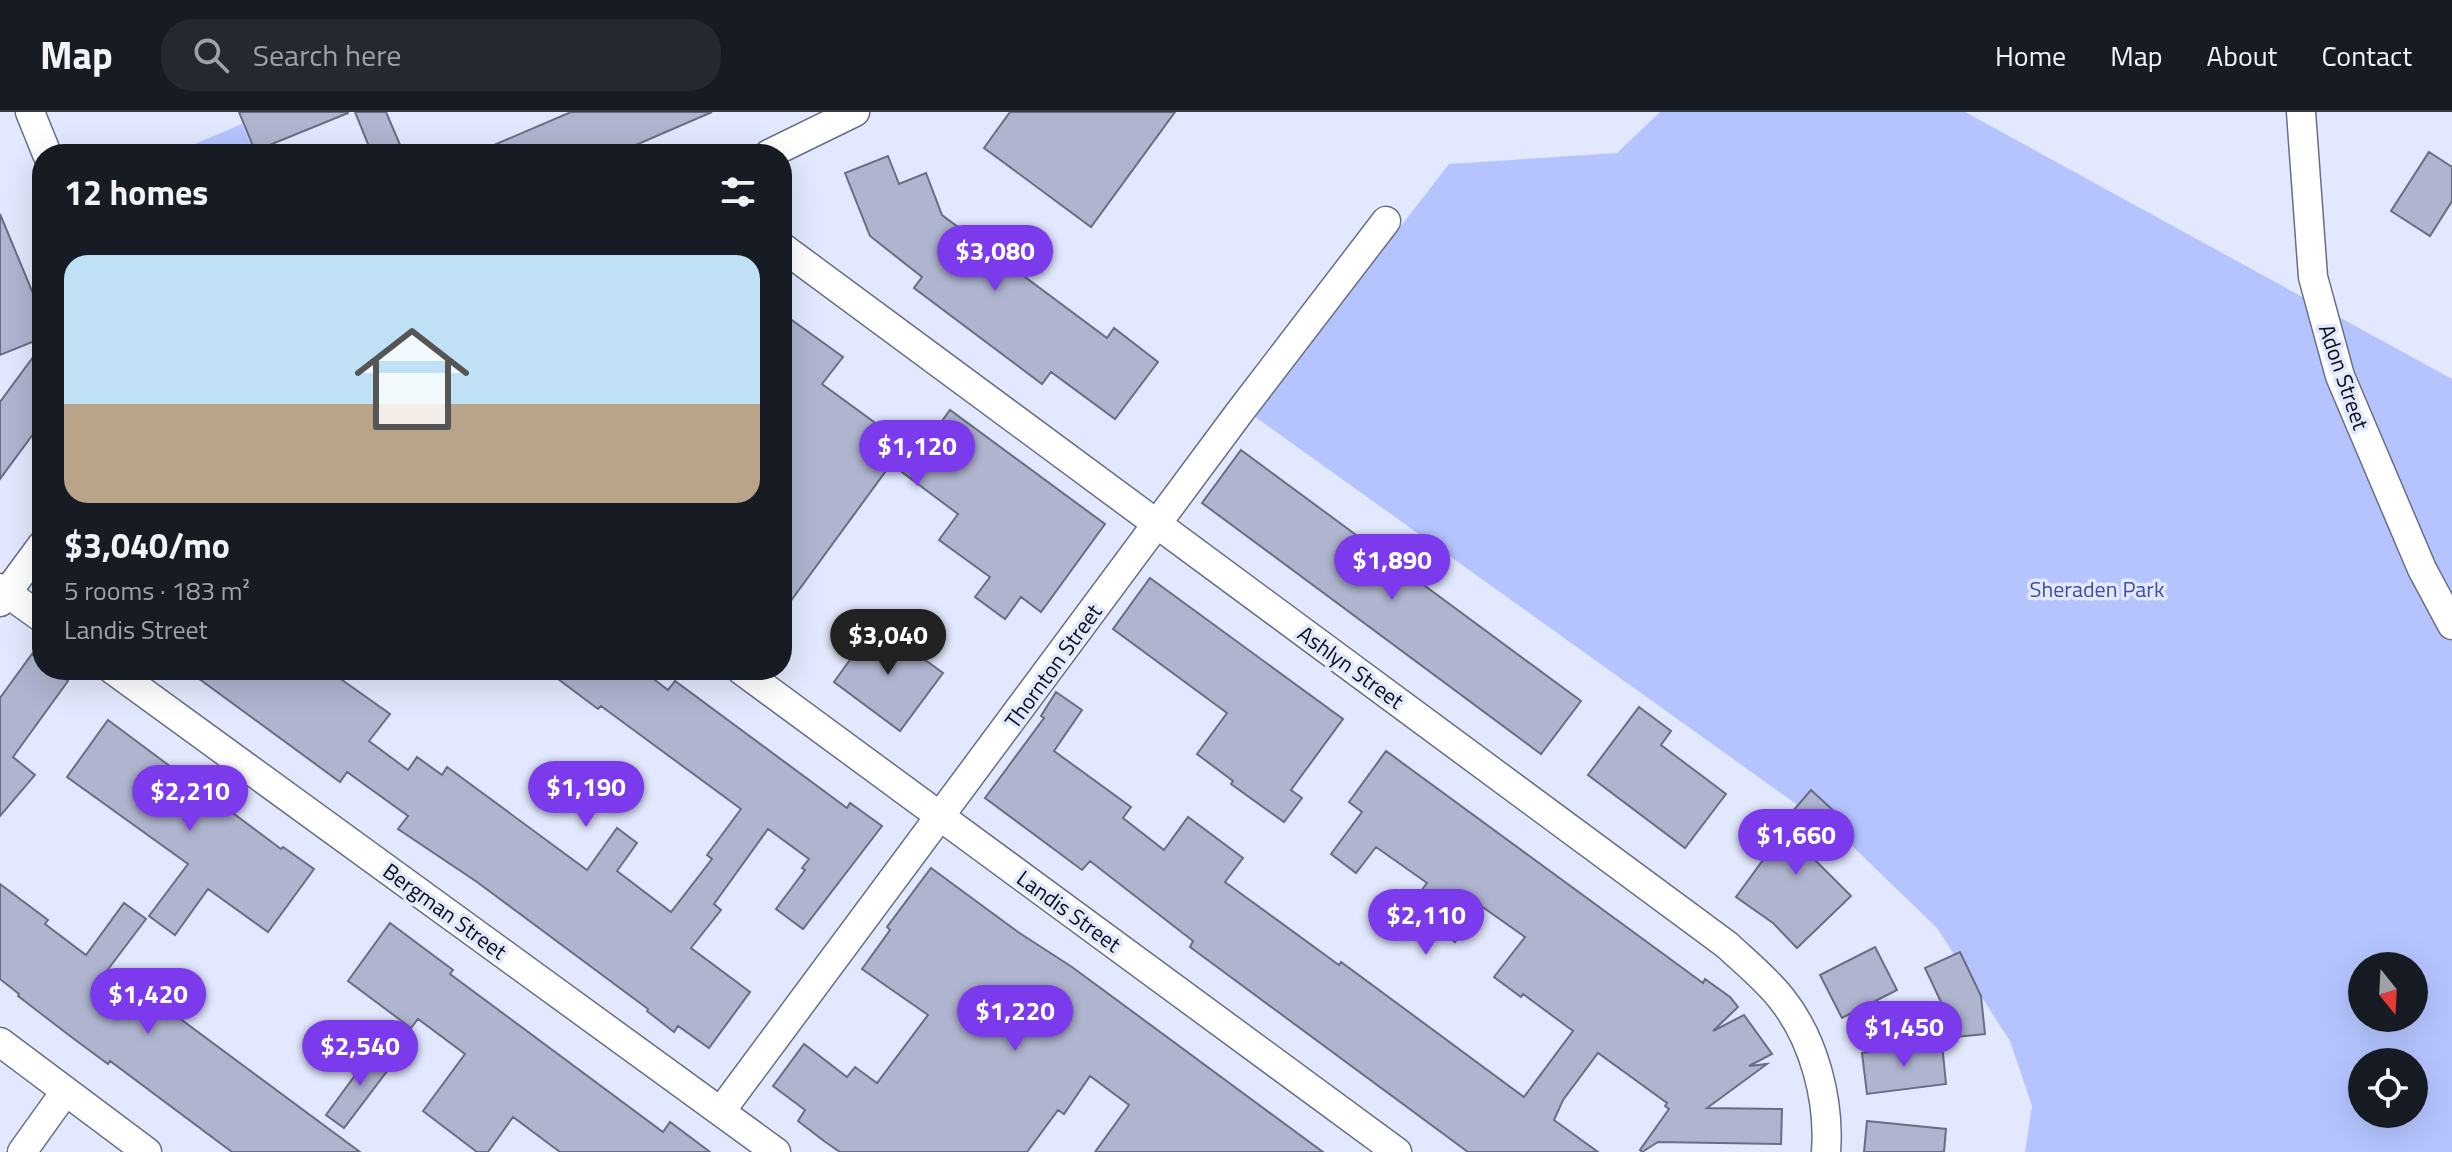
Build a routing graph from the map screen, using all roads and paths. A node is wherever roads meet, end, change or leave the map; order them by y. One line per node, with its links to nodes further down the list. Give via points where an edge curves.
1 (30, 112): 4 (street)
2 (855, 112): 5 (street)
3 (2301, 112): 12 (street, Adon Street, via 2313,277 2340,376 2422,569)
4 (43, 144)
5 (789, 144)
6 (1386, 221): 8 (street, Thornton Street)
7 (792, 254): 8 (street, Ashlyn Street)
8 (1156, 525): 15 (street, Thornton Street); 23 (street, Ashlyn Street, via 1727,945 1756,972 1783,1000 1812,1054 1826,1119)
9 (32, 557): 10 (street)
10 (2, 594): 11 (street)
11 (32, 612)
12 (2452, 625)
13 (127, 680): 18 (street, Bergman Street)
14 (755, 680): 15 (street, Landis Street)
15 (941, 817): 18 (street, Thornton Street); 22 (street, Landis Street)
16 (0, 1042): 17 (street)
17 (65, 1092): 19 (street); 20 (street)
18 (721, 1111): 21 (street, Bergman Street)
19 (22, 1152)
20 (147, 1152)
21 (776, 1152)
22 (1397, 1152)
23 (1826, 1152)

